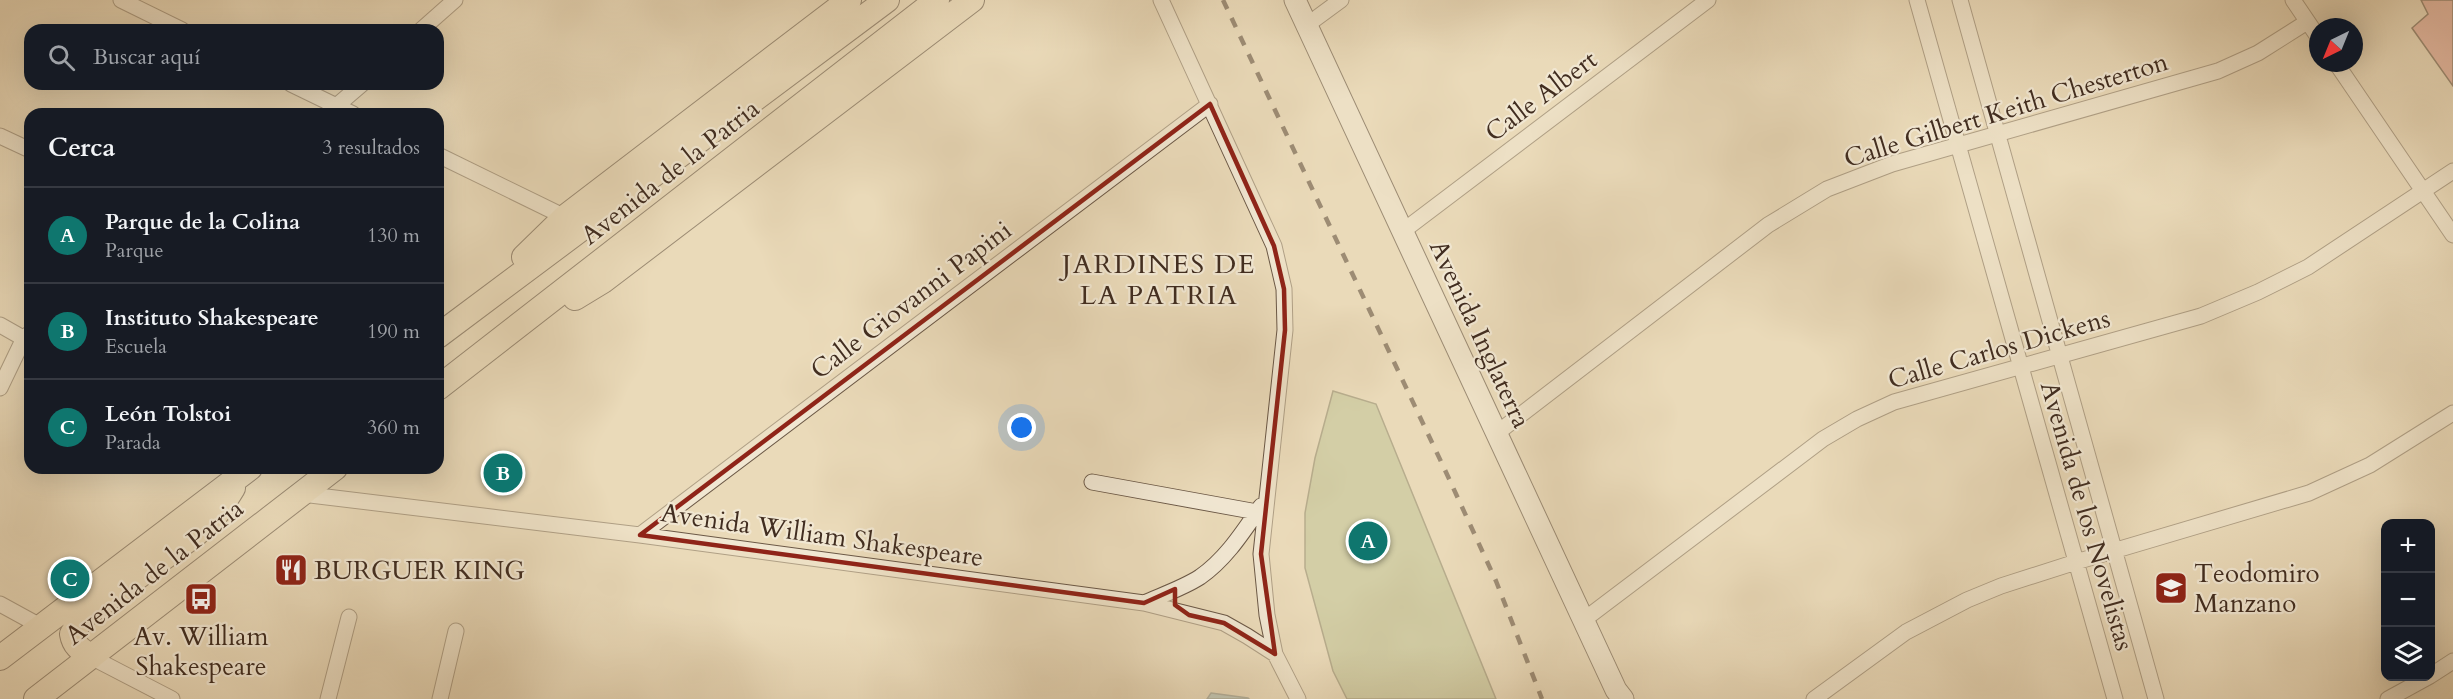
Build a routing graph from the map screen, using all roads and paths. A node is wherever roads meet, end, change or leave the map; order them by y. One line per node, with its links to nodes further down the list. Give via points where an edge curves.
1 (121, 0): 15 (street)
2 (454, 0): 16 (street)
3 (849, 0): 32 (main road)
4 (887, 0): 36 (main road, Avenida de la Patria)
5 (937, 0): 39 (main road, Avenida de la Patria)
6 (972, 0): 39 (main road, via 603,281)
7 (1161, 0): 22 (street)
8 (1295, 0): 17 (street, Avenida Inglaterra)
9 (1341, 0): 17 (street)
10 (1708, 0): 33 (street, Calle Albert)
11 (1917, 0): 27 (street, Avenida de los Novelistas)
12 (1960, 0): 25 (street, Avenida de los Novelistas)
13 (2293, 0): 14 (street)
14 (2307, 22): 18 (street); 25 (street, Calle Gilbert Keith Chesterton, via 2258,53 2218,71)
15 (170, 24)
16 (428, 24)
17 (1307, 25): 33 (street, Avenida Inglaterra)
18 (2309, 25)
19 (2342, 72): 31 (street)
20 (300, 90): 23 (street)
21 (355, 90): 24 (street)
22 (1210, 104): 51 (street, via 1274,246 1284,289 1285,330); 53 (street, Calle Giovanni Papini)
23 (329, 108)
24 (334, 108)
25 (1997, 135): 27 (street, Calle Gilbert Keith Chesterton); 40 (street, Avenida de los Novelistas)
26 (0, 136): 28 (street)
27 (1958, 146): 41 (street, Avenida de los Novelistas); 45 (street, Calle Gilbert Keith Chesterton, via 1892,164 1827,189 1768,225)
28 (24, 147)
29 (444, 158): 32 (street)
30 (2453, 171): 31 (street, Calle Carlos Dickens)
31 (2423, 191): 34 (street); 40 (street, Calle Carlos Dickens, via 2307,267 2258,292 2201,316)
32 (565, 217): 36 (main road)
33 (1403, 231): 45 (street, Avenida Inglaterra)
34 (2453, 235)
35 (0, 325): 37 (street)
36 (447, 329)
37 (24, 336)
38 (24, 345): 43 (street)
39 (480, 355): 42 (main road, Avenida de la Patria)
40 (2059, 357): 41 (street, Calle Carlos Dickens); 54 (street, Avenida de los Novelistas)
41 (2020, 368): 55 (street, Avenida de los Novelistas); 61 (street, Calle Carlos Dickens, via 1894,402 1857,419 1823,439)
42 (444, 383)
43 (0, 388)
44 (2453, 413): 54 (street, via 2370,465 2309,493)
45 (1497, 433): 61 (street, Avenida Inglaterra)
46 (233, 474): 62 (main road, Avenida de la Patria)
47 (236, 474): 65 (main road, via 218,512 196,534 76,625 74,642)
48 (327, 474): 50 (main road, Avenida de la Patria)
49 (1092, 482): 52 (street)
50 (302, 494): 53 (street, Avenida William Shakespeare); 65 (main road, Avenida de la Patria)
51 (1268, 497): 52 (street); 64 (street, via 1261,554)
52 (1257, 512): 56 (street, via 1216,564)
53 (640, 535): 57 (street, Avenida William Shakespeare)
54 (2114, 550): 55 (street); 78 (street, Avenida de los Novelistas)
55 (2076, 562): 76 (street, via 2001,586 1933,616 1879,650); 77 (street, Avenida de los Novelistas)
56 (1182, 586): 57 (street); 59 (street, via 1175,605)
57 (1144, 603): 59 (street, Avenida William Shakespeare)
58 (0, 604): 62 (street)
59 (1189, 615): 64 (street, Avenida William Shakespeare, via 1224,623)
60 (350, 617): 73 (street)
61 (1585, 619): 70 (street, Avenida Inglaterra)
62 (42, 627): 66 (main road, Avenida de la Patria)
63 (456, 631): 74 (street)
64 (1275, 654): 75 (street)
65 (91, 657): 71 (main road, Avenida de la Patria); 72 (street)
66 (0, 658)
67 (2453, 661): 68 (street)
68 (2435, 673)
69 (2421, 681): 79 (street)
70 (1619, 696)
71 (36, 699)
72 (172, 699)
73 (328, 699)
74 (440, 699)
75 (1298, 699)
76 (1814, 699)
77 (2115, 699)
78 (2156, 699)
79 (2388, 699)

